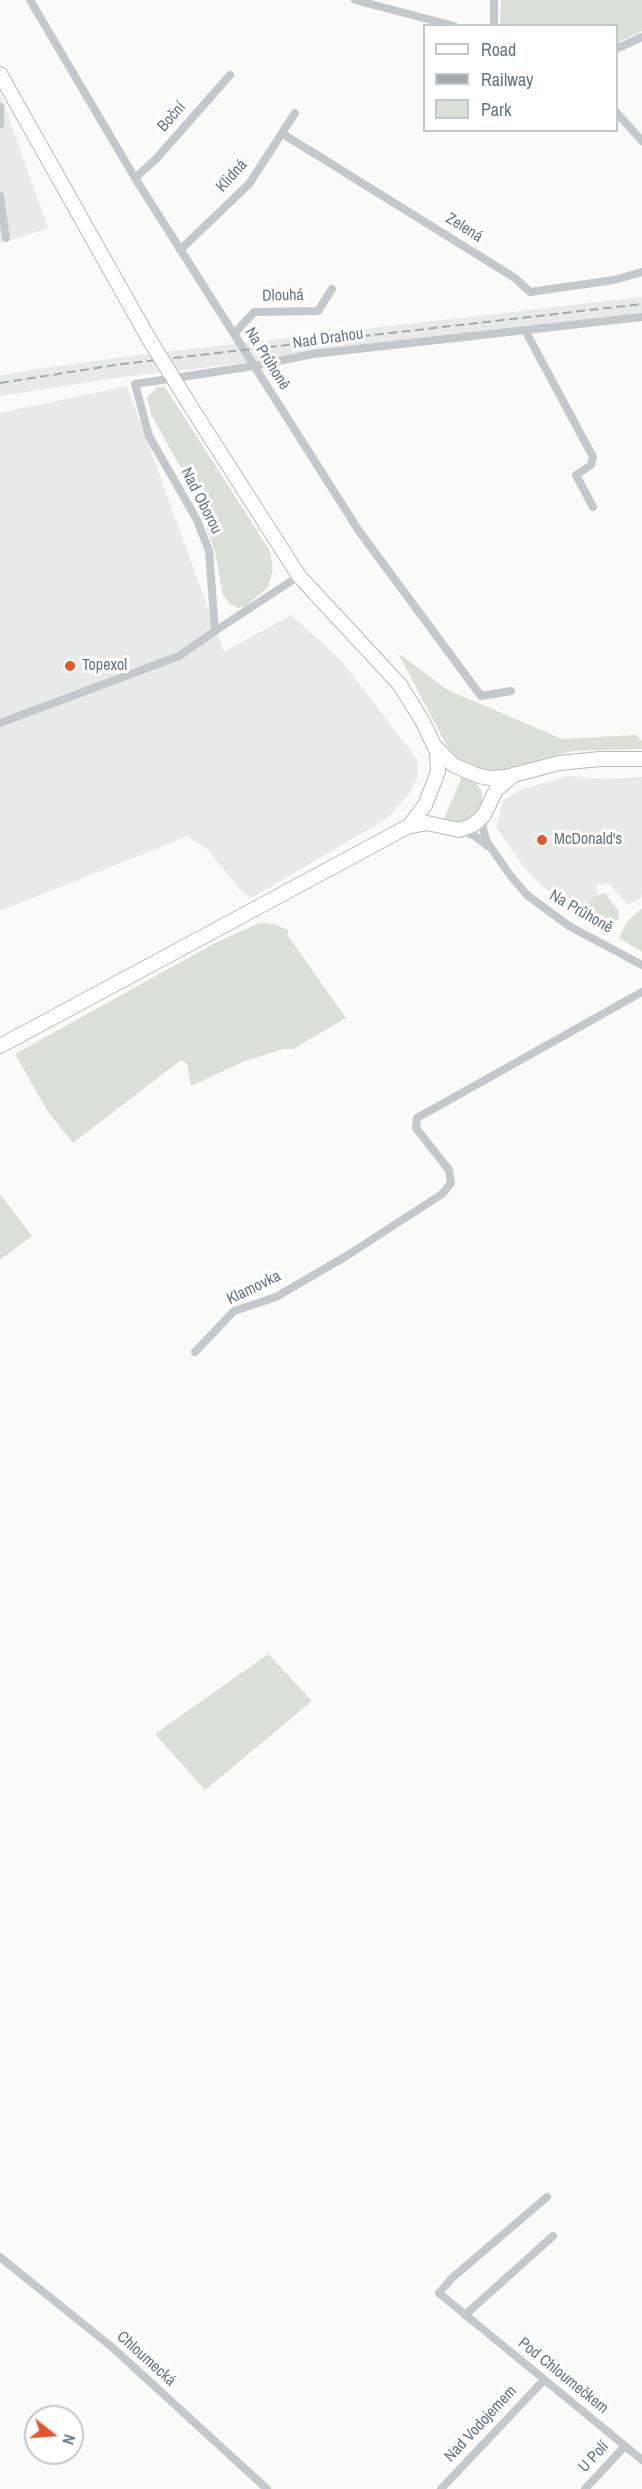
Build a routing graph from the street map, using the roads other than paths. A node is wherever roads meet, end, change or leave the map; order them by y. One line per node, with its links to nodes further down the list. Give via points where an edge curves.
1 (30, 0): 16 (street, Na Průhoně)
2 (355, 0): 4 (street)
3 (494, 0): 5 (street)
4 (446, 24)
5 (494, 24)
6 (642, 38): 7 (street)
7 (618, 48)
8 (0, 75): 28 (main road, bridge, via 149,339)
9 (230, 75): 16 (street, Boční)
10 (0, 107): 13 (street)
11 (295, 113): 14 (street, Klidná)
12 (618, 114): 15 (street)
13 (0, 124)
14 (283, 134): 19 (street, Klidná, via 249,183); 20 (street, Zelená, via 515,278 531,292)
15 (642, 141)
16 (135, 178): 19 (street, Na Průhoně)
17 (0, 196): 18 (street)
18 (6, 238)
19 (180, 250): 24 (street, Na Průhoně)
20 (642, 272)
21 (332, 290): 24 (street, Dlouhá, via 318,311 254,312)
22 (642, 317): 23 (street, Nad Drahou)
23 (526, 332): 25 (street, Nad Drahou, via 313,354); 27 (street, via 593,457 591,465 576,475)
24 (234, 334): 25 (street, Na Průhoně)
25 (254, 366): 26 (street, Nad Drahou); 30 (street, Na Průhoně, via 359,531 481,696)
26 (135, 384): 29 (street, Nad Oborou, via 149,436 197,520 209,551)
27 (593, 507)
28 (299, 576): 29 (street); 32 (main road, via 400,685)
29 (214, 631): 31 (street, via 179,656)
30 (512, 692)
31 (0, 723)
32 (434, 745): 34 (main road, via 448,761); 36 (main road, via 438,766)
33 (642, 759): 35 (main road, via 568,762)
34 (470, 772): 35 (main road, via 490,778); 36 (main road, via 448,772); 38 (main road, via 486,788)
35 (515, 774): 38 (main road, via 501,784)
36 (434, 782): 37 (main road)
37 (428, 797): 39 (main road, via 432,814); 40 (main road, via 421,813)
38 (486, 810): 41 (main road, via 473,825); 42 (street, Na Průhoně, via 485,836)
39 (443, 825): 40 (main road); 41 (main road)
40 (407, 827): 45 (main road)
41 (459, 830): 42 (street, Na Průhoně, via 476,836)
42 (490, 849): 43 (street, Na Průhoně, via 537,904 569,926)
43 (642, 964)
44 (642, 992): 46 (street, Klamovka, via 417,1118 416,1128 446,1163 451,1175 451,1183 442,1194 272,1300 234,1311)
45 (0, 1046)
46 (195, 1352)
47 (547, 2197): 50 (street, Pod Chloumečkem, via 439,2293)
48 (553, 2236): 50 (street)
49 (0, 2257): 54 (street, Chloumecká, via 113,2348)
50 (465, 2315): 51 (street, Pod Chloumečkem)
51 (544, 2380): 52 (street, Pod Chloumečkem); 55 (street, Nad Vodojemem)
52 (625, 2446): 53 (street, Pod Chloumečkem); 56 (street, U Polí)
53 (642, 2460)
54 (267, 2489)
55 (442, 2489)
56 (585, 2489)

